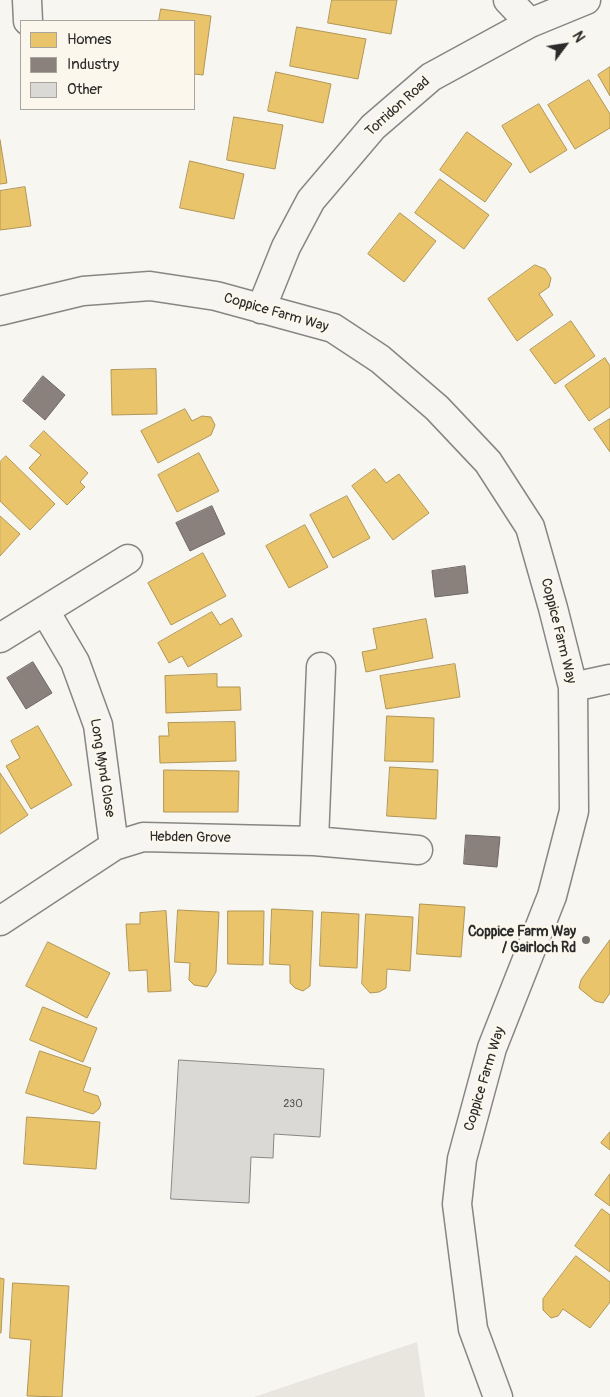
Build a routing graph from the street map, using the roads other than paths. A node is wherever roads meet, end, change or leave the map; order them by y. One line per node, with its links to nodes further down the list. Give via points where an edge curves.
1 (27, 0): 4 (street)
2 (508, 0): 5 (street)
3 (586, 0): 5 (street, Torridon Road)
4 (28, 20)
5 (530, 23): 6 (street, Torridon Road, via 431,77 373,127 311,200 286,247)
6 (261, 309): 7 (street, Coppice Farm Way, via 216,296 150,286 83,291); 13 (street, Coppice Farm Way, via 333,328 380,359 437,408 488,462 530,527)
7 (0, 311)
8 (128, 559): 9 (street)
9 (45, 611): 10 (street); 15 (street, Long Mynd Close, via 75,662 98,725)
10 (0, 638)
11 (321, 667): 14 (street)
12 (610, 679): 13 (street)
13 (573, 687): 18 (street, Coppice Farm Way, via 574,811 552,896 492,1048 462,1159 457,1204 473,1329)
14 (314, 841): 15 (street, Hebden Grove, via 143,837); 16 (street, Hebden Grove)
15 (114, 846): 17 (street, Hebden Grove)
16 (418, 850)
17 (0, 921)
18 (498, 1397)

